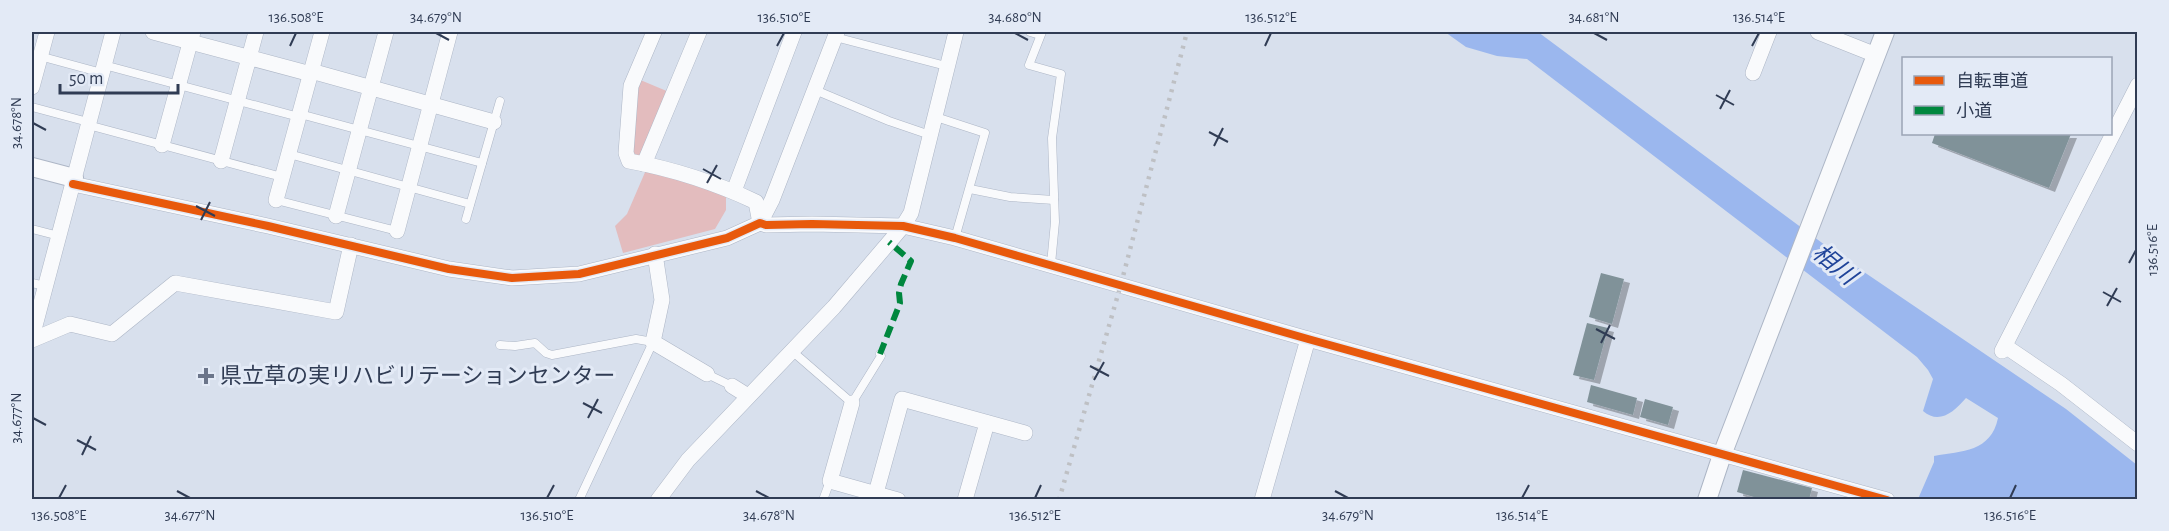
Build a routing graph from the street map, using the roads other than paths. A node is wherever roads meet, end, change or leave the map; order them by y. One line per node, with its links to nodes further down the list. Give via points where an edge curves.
1 (46, 32): 19 (street)
2 (113, 32): 23 (street)
3 (153, 32): 18 (street)
4 (256, 32): 21 (street)
5 (322, 32): 24 (street)
6 (386, 32): 29 (street)
7 (448, 32): 33 (street)
8 (654, 32): 46 (street, via 630,94 626,153 628,161)
9 (699, 32): 46 (street)
10 (794, 32): 53 (street)
11 (956, 32): 22 (street)
12 (1029, 32): 16 (lane)
13 (1769, 32): 25 (street)
14 (1818, 32): 20 (street)
15 (1885, 32): 20 (street)
16 (1041, 33): 55 (lane, via 1029,65 1061,74 1052,138)
17 (836, 34): 22 (lane); 30 (street)
18 (192, 37): 21 (street); 26 (street)
19 (36, 55): 23 (lane); 28 (street)
20 (1876, 55): 82 (street)
21 (249, 58): 24 (street); 31 (street)
22 (946, 66): 36 (street)
23 (103, 69): 26 (lane); 38 (street)
24 (311, 73): 29 (street); 35 (street)
25 (1753, 73)
26 (179, 85): 31 (lane); 41 (street)
27 (2138, 85): 81 (street, via 2004,349 2061,384)
28 (32, 87)
29 (371, 87): 33 (street); 39 (street)
30 (815, 90): 40 (lane); 59 (street)
31 (238, 101): 35 (lane); 44 (street)
32 (500, 101): 37 (lane)
33 (432, 104): 37 (street); 42 (street)
34 (32, 107): 38 (lane)
35 (300, 116): 39 (lane); 43 (street)
36 (936, 117): 40 (street); 52 (lane, via 985,133)
37 (494, 122): 45 (lane)
38 (88, 124): 41 (lane); 50 (street)
39 (360, 130): 42 (lane); 48 (street)
40 (930, 135): 60 (street, via 911,213)
41 (162, 145): 44 (lane)
42 (420, 146): 45 (lane); 51 (street)
43 (289, 154): 48 (lane); 49 (street)
44 (221, 161): 49 (lane)
45 (482, 163): 56 (lane)
46 (644, 164): 53 (street)
47 (32, 167): 50 (street)
48 (349, 171): 51 (lane); 57 (street)
49 (282, 177): 54 (street)
50 (73, 181): 63 (street); 65 (street)
51 (409, 187): 56 (lane); 62 (street)
52 (970, 189): 55 (lane); 64 (lane)
53 (734, 191): 59 (street, via 756,202)
54 (276, 200): 57 (lane)
55 (1054, 200): 67 (lane)
56 (470, 204): 58 (lane)
57 (336, 216): 62 (lane)
58 (466, 219)
59 (760, 222): 60 (street); 66 (street, via 728,237)
60 (903, 226): 64 (street); 73 (street)
61 (32, 229): 63 (lane)
62 (397, 231)
63 (59, 236): 68 (street)
64 (955, 238): 67 (street)
65 (351, 245): 66 (street, via 449,269 512,278 579,274); 69 (street, via 336,312 175,283 112,334 70,324)
66 (655, 254): 71 (street, via 663,300)
67 (1051, 264): 70 (street)
68 (38, 284): 69 (street)
69 (32, 338)
70 (1308, 339): 82 (street); 90 (street)
71 (653, 342): 72 (lane, via 636,339 552,355 535,343); 75 (street); 85 (lane)
72 (500, 345)
73 (792, 351): 77 (street); 78 (lane)
74 (880, 354): 78 (lane)
75 (707, 374): 76 (lane)
76 (732, 386): 77 (street)
77 (748, 396): 86 (street, via 688,460)
78 (852, 402): 83 (street)
79 (987, 423): 80 (street); 84 (street, via 902,399); 89 (street)
80 (1025, 433)
81 (2138, 444)
82 (1722, 455): 91 (street); 92 (street)
83 (830, 481): 84 (street); 87 (lane)
84 (876, 493): 88 (street)
85 (579, 500)
86 (658, 500)
87 (823, 500)
88 (898, 500)
89 (965, 500)
90 (1262, 500)
91 (1707, 500)
92 (1887, 500)

